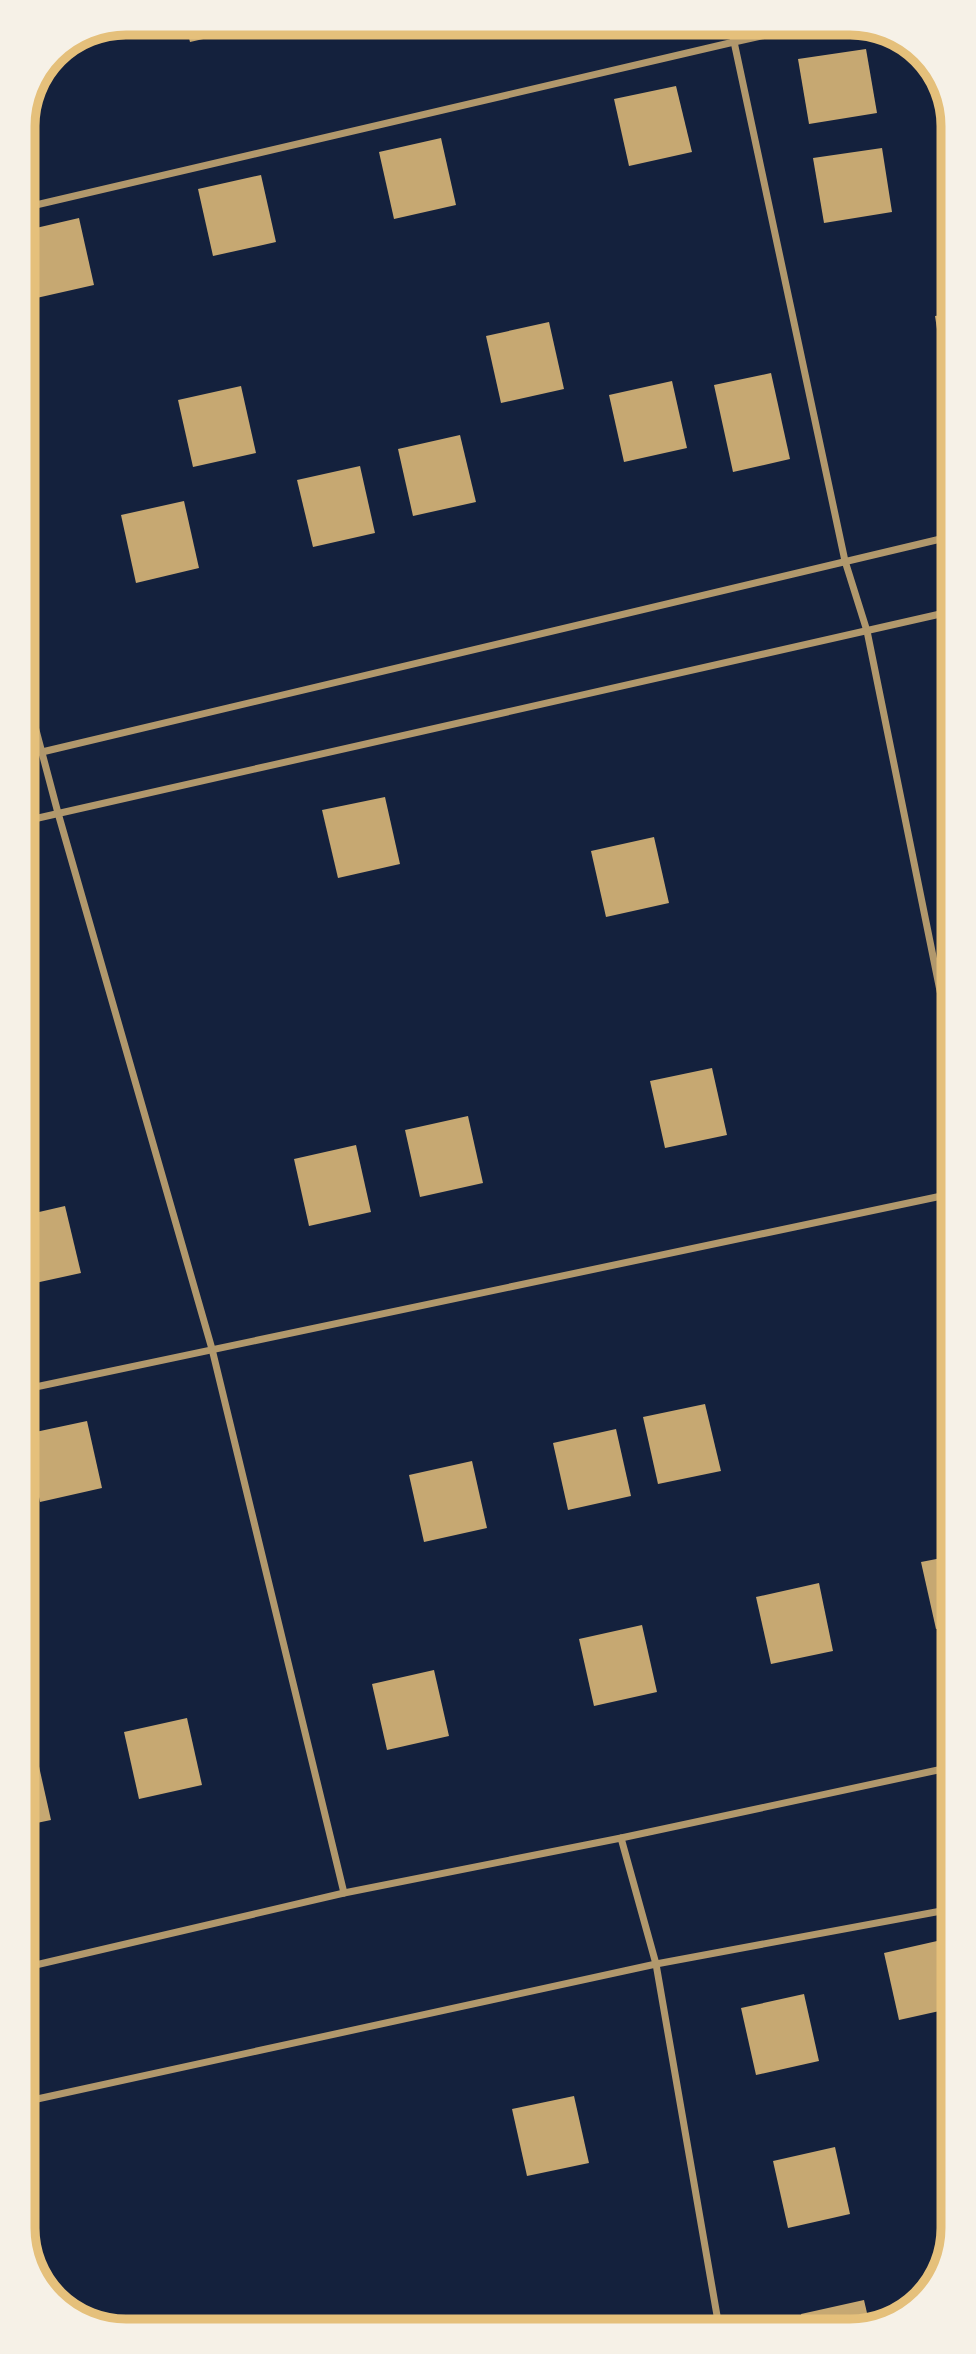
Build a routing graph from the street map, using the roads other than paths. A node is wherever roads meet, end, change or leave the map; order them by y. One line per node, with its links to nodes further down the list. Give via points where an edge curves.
1 (733, 35): 3 (street)
2 (766, 35): 3 (street)
3 (734, 42): 4 (street); 6 (street)
4 (35, 205)
5 (941, 539): 6 (street)
6 (845, 561): 8 (street); 10 (street)
7 (941, 614): 8 (street)
8 (867, 631): 12 (street); 14 (street)
9 (35, 726): 10 (street)
10 (42, 752): 11 (lane); 12 (street)
11 (35, 754)
12 (58, 813): 13 (street); 16 (street)
13 (35, 819)
14 (941, 996)
15 (941, 1196): 16 (street)
16 (212, 1349): 17 (street); 20 (street)
17 (35, 1387)
18 (941, 1769): 19 (street)
19 (621, 1838): 20 (street); 22 (street)
20 (344, 1893): 23 (street)
21 (941, 1911): 22 (street)
22 (656, 1964): 24 (street); 25 (street)
23 (35, 1965)
24 (35, 2099)
25 (718, 2319)

